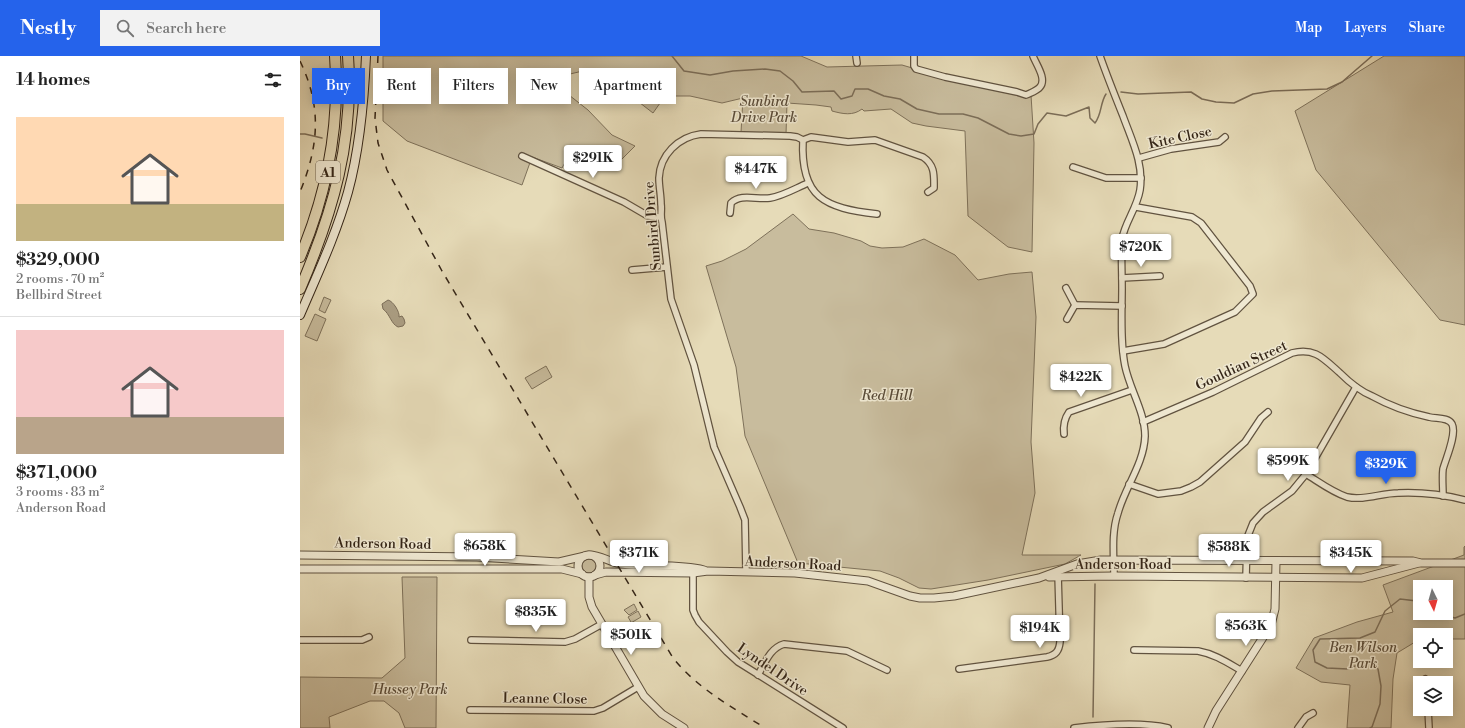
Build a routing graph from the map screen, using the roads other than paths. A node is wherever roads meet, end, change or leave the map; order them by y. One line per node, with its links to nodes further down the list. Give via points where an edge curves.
1 (335, 56): 21 (highway, A1, via 336,114 330,161 320,204)
2 (366, 56): 30 (main road, via 361,125 348,191 327,254)
3 (856, 56): 8 (street)
4 (914, 56): 5 (street, via 916,69 1026,96 1042,83 1042,75)
5 (1033, 56)
6 (1100, 56): 12 (street)
7 (350, 59): 27 (highway, A1, via 347,120 340,172 326,225)
8 (857, 64)
9 (1225, 137): 12 (street, Kite Close, via 1219,142 1171,149)
10 (803, 140): 15 (street, via 802,161); 16 (street, Sunbird Drive, via 811,137 848,142 875,140 923,157 930,162 934,170 934,188); 20 (street, Sunbird Drive, via 792,136 701,134 682,140 671,149 662,164 659,178)
11 (522, 156): 20 (street, via 624,202 648,216)
12 (1139, 158): 14 (street)
13 (1073, 168): 14 (street, via 1106,178)
14 (1141, 178): 17 (street)
15 (808, 183): 18 (street, via 769,198 735,200 730,203); 19 (street, via 815,193 829,203)
16 (928, 192)
17 (1136, 207): 25 (street, via 1124,229 1122,239); 32 (street, via 1192,217 1201,223 1250,286 1253,294 1235,312 1164,344)
18 (730, 213)
19 (877, 214)
20 (660, 217): 22 (street, Sunbird Drive)
21 (300, 257)
22 (667, 267): 23 (street); 56 (street, Sunbird Drive, via 671,299 694,365 714,447 745,520)
23 (632, 270)
24 (1160, 276): 25 (street)
25 (1122, 278): 29 (street)
26 (1066, 288): 28 (street)
27 (300, 289)
28 (1075, 305): 29 (street); 31 (street)
29 (1122, 306): 32 (street)
30 (300, 315)
31 (1067, 319)
32 (1123, 351): 34 (street)
33 (1356, 387): 36 (street, Gouldian Street, via 1321,357 1298,352); 38 (street); 40 (street, Gouldian Street, via 1388,404 1424,416 1447,420 1452,424 1453,435 1443,470)
34 (1132, 390): 36 (street); 37 (street, via 1070,412 1063,425)
35 (1268, 412): 39 (street, via 1245,442 1191,487 1158,494)
36 (1143, 422): 39 (street, via 1143,450 1139,465)
37 (1064, 434)
38 (1306, 474): 40 (street, via 1347,497 1364,498 1397,492); 47 (street, via 1292,491 1263,512 1253,523 1247,538)
39 (1129, 484): 46 (street, via 1115,523)
40 (1443, 496): 41 (street)
41 (1465, 500)
42 (300, 555): 43 (street, Anderson Road)
43 (382, 556): 44 (street, Anderson Road); 53 (street)
44 (406, 556): 45 (street, Anderson Road, via 491,557 559,562); 54 (street)
45 (587, 556): 55 (street, Anderson Road, via 598,556 621,564); 59 (street, via 581,558 578,564 579,570); 59 (street, via 595,557 599,563 599,569)
46 (1114, 560): 47 (street, Anderson Road); 57 (street, Anderson Road, via 1085,562); 60 (street)
47 (1246, 560): 48 (street, Anderson Road); 61 (street)
48 (1276, 561): 49 (street, Anderson Road); 62 (street)
49 (1336, 561): 50 (street, Anderson Road); 58 (street, via 1347,564 1376,564 1380,568)
50 (1421, 563): 51 (street, Anderson Road); 58 (street, Anderson Road)
51 (1465, 563)
52 (300, 569): 53 (street, Anderson Road)
53 (382, 570): 54 (street, Anderson Road)
54 (405, 570): 59 (street, Anderson Road, via 562,569)
55 (693, 570): 56 (street, Anderson Road); 59 (street, Anderson Road, via 606,572); 71 (street, Lyndel Drive, via 694,615 727,652)
56 (746, 572): 57 (street, Anderson Road, via 794,573 863,581 910,596 930,598 954,596)
57 (1058, 574): 60 (street, Anderson Road); 68 (street, via 1059,647 1055,654)
58 (1378, 574): 62 (street, Anderson Road, via 1362,578)
59 (588, 575): 63 (street, via 590,601)
60 (1114, 576): 61 (street, Anderson Road)
61 (1246, 578): 62 (street, Anderson Road)
62 (1276, 578): 70 (street, via 1275,609 1271,625)
63 (602, 624): 66 (street, via 565,642); 72 (street)
64 (369, 637): 65 (street, via 362,640)
65 (300, 640)
66 (471, 640)
67 (1134, 650): 70 (street, via 1198,651 1216,656)
68 (959, 669)
69 (887, 670): 71 (street, via 847,651 784,644 772,651)
70 (1242, 671): 80 (street)
71 (758, 675): 77 (street, Lyndel Drive)
72 (638, 687): 73 (street, Leanne Close, via 594,711); 76 (street, via 655,709)
73 (470, 710)
74 (1313, 713): 81 (street, via 1306,717)
75 (1428, 716): 82 (street)
76 (684, 728)
77 (843, 728)
78 (1074, 728): 79 (street, via 1123,725)
79 (1168, 728)
80 (1208, 728)
81 (1298, 728)
82 (1429, 728)

